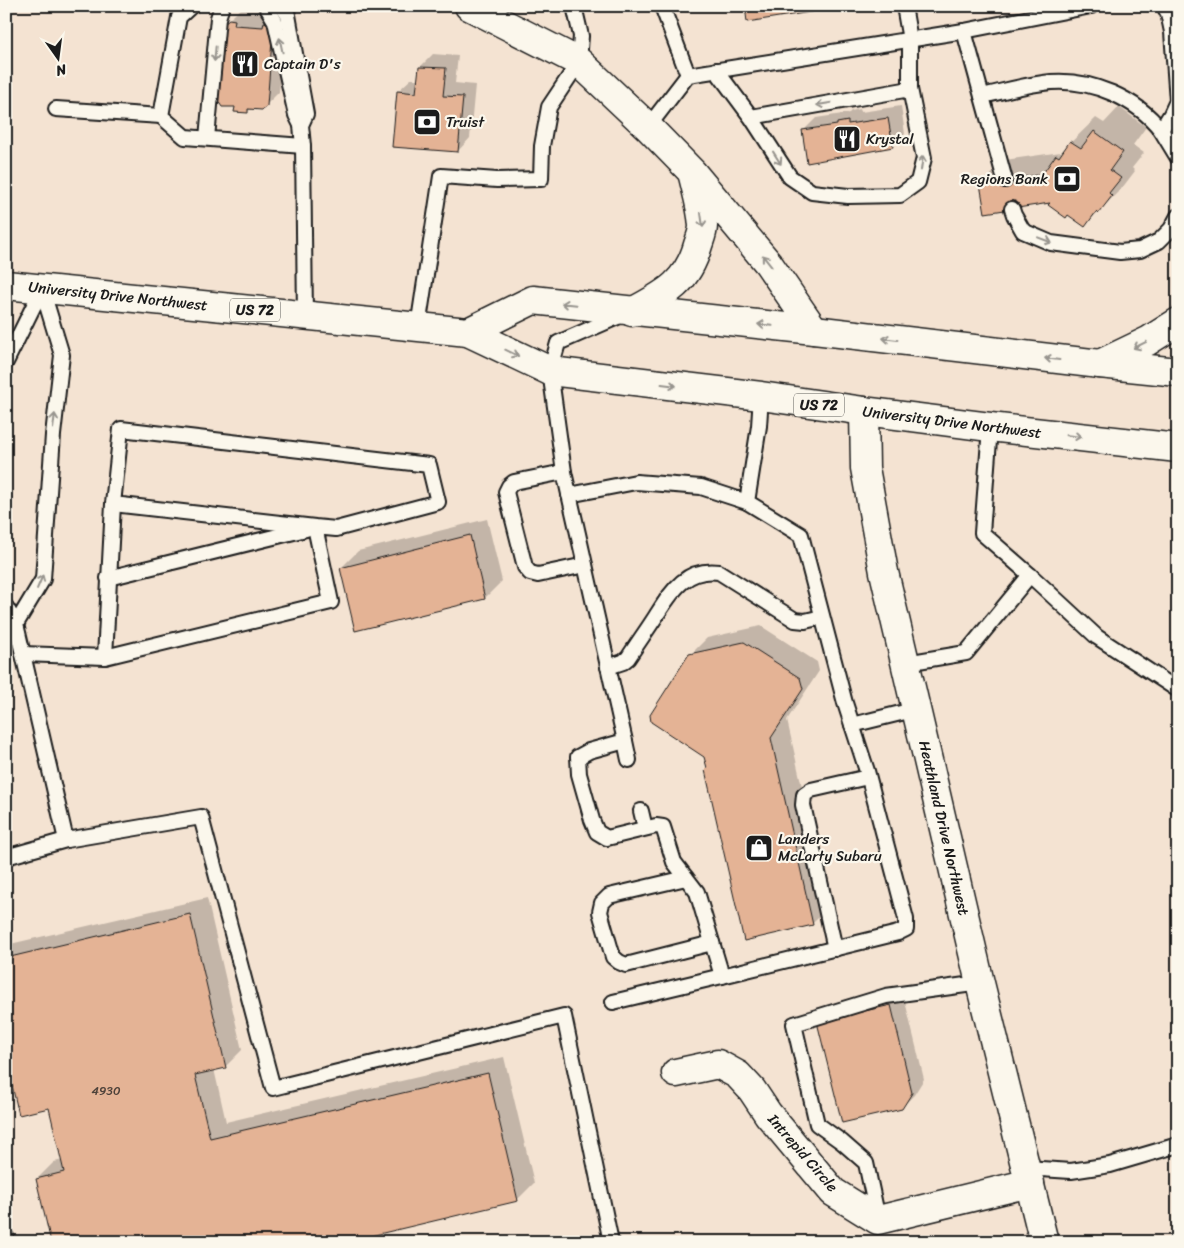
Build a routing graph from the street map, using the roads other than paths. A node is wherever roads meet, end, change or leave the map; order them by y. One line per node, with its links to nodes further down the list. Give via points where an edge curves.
1 (191, 6): 19 (lane, via 179,17)
2 (222, 6): 24 (lane, one-way to 24, via 218,18)
3 (266, 6): 21 (lane, one-way to 3, via 275,20)
4 (282, 6): 21 (lane, via 288,14 306,114)
5 (469, 6): 13 (main road)
6 (574, 6): 13 (lane, via 581,36)
7 (662, 6): 15 (lane)
8 (904, 6): 12 (lane)
9 (1089, 6): 11 (lane)
10 (1164, 6): 23 (lane, via 1172,32 1177,100)
11 (964, 31): 12 (lane); 17 (lane)
12 (910, 40): 14 (lane); 16 (lane)
13 (578, 62): 22 (main road); 36 (lane, via 549,107 542,146 541,179 441,176)
14 (716, 70): 15 (lane); 20 (lane)
15 (688, 74): 22 (lane)
16 (910, 89): 20 (lane, one-way to 20); 20 (lane, one-way to 16, via 790,177 812,192 848,196 900,195 918,182 924,158)
17 (982, 96): 23 (lane, via 1051,82 1080,83 1137,106); 28 (lane)
18 (56, 109): 19 (lane)
19 (161, 116): 24 (lane, via 185,137)
20 (751, 117)
21 (301, 126): 25 (lane)
22 (648, 127): 27 (main road)
23 (1161, 130): 26 (lane)
24 (207, 138): 25 (lane)
25 (303, 146): 34 (lane)
26 (1178, 158)
27 (692, 172): 33 (main road, one-way to 33, via 703,229 693,261 663,295); 37 (main road, one-way to 27, via 768,263)
28 (1005, 180)
29 (1012, 209): 30 (lane, one-way to 30, via 1024,231 1052,243 1120,252 1140,250 1159,241)
30 (1178, 216)
31 (6, 285): 32 (main road, University Drive Northwest / US 72)
32 (42, 289): 34 (main road, University Drive Northwest / US 72); 39 (lane); 57 (lane, one-way to 32, via 43,579 62,355)
33 (632, 312): 37 (main road, one-way to 33); 38 (main road, one-way to 38, via 533,300); 41 (lane, via 558,342)
34 (304, 316): 36 (main road, University Drive Northwest / US 72)
35 (1178, 322): 40 (main road, one-way to 40, via 1148,341)
36 (418, 327): 38 (main road, University Drive Northwest / US 72)
37 (814, 330): 40 (main road, one-way to 37)
38 (468, 332): 41 (main road, University Drive Northwest / US 72, one-way to 41)
39 (6, 362)
40 (1100, 364): 42 (main road)
41 (550, 371): 43 (main road, University Drive Northwest / US 72, one-way to 43); 47 (lane)
42 (1178, 372)
43 (761, 396): 44 (main road, University Drive Northwest / US 72); 49 (lane)
44 (864, 411): 45 (main road, University Drive Northwest / US 72); 60 (main road, Heathland Drive Northwest, via 864,468)
45 (990, 427): 46 (main road, University Drive Northwest / US 72, one-way to 46); 53 (lane, via 982,533)
46 (1178, 448)
47 (564, 472): 48 (lane); 52 (lane, via 514,482 506,492 525,567 530,574 538,576)
48 (569, 495): 49 (lane, via 636,482 701,487); 52 (lane)
49 (747, 502): 56 (lane, via 801,536)
50 (113, 504): 51 (lane); 51 (lane, via 121,429 429,465 438,502 336,528); 54 (lane)
51 (315, 527): 54 (lane); 59 (lane, via 331,602)
52 (585, 565): 61 (lane)
53 (1030, 575): 60 (lane, via 966,653); 62 (lane, via 1097,636)
54 (108, 578): 59 (lane)
55 (6, 607): 57 (lane)
56 (822, 617): 61 (lane, via 795,620 718,572 695,574 674,588 628,658); 64 (lane)
57 (11, 625): 58 (lane)
58 (24, 654): 59 (lane); 70 (lane)
59 (105, 657)
60 (906, 663): 63 (main road, Heathland Drive Northwest)
61 (608, 667): 65 (lane)
62 (1178, 690)
63 (917, 709): 64 (lane); 76 (main road, Heathland Drive Northwest)
64 (852, 725): 67 (lane)
65 (624, 741): 66 (lane); 69 (lane, via 578,757 579,774 597,832 607,838)
66 (629, 760)
67 (868, 777): 74 (lane, via 811,790 804,795 803,805); 74 (lane, via 906,928 898,933)
68 (641, 811): 69 (lane)
69 (645, 828): 72 (lane, via 663,827 674,862)
70 (66, 840): 71 (lane); 84 (lane, via 202,817 273,1088 564,1016)
71 (6, 857)
72 (686, 878): 73 (lane, via 697,892); 73 (lane, via 609,896 602,903 600,912 613,957 626,964)
73 (712, 943): 75 (lane)
74 (835, 949): 75 (lane)
75 (722, 976): 77 (lane)
76 (980, 983): 80 (main road, Heathland Drive Northwest); 81 (lane, via 886,996 794,1024 817,1124 866,1163)
77 (613, 1002)
78 (676, 1073): 81 (main road, Intrepid Circle, via 718,1064 738,1075 833,1192)
79 (1178, 1145): 80 (lane, via 1110,1164)
80 (1028, 1176): 81 (main road); 85 (main road, Heathland Drive Northwest)
81 (878, 1220)
82 (6, 1237): 83 (lane)
83 (7, 1242)
84 (611, 1242)
85 (1044, 1242)

